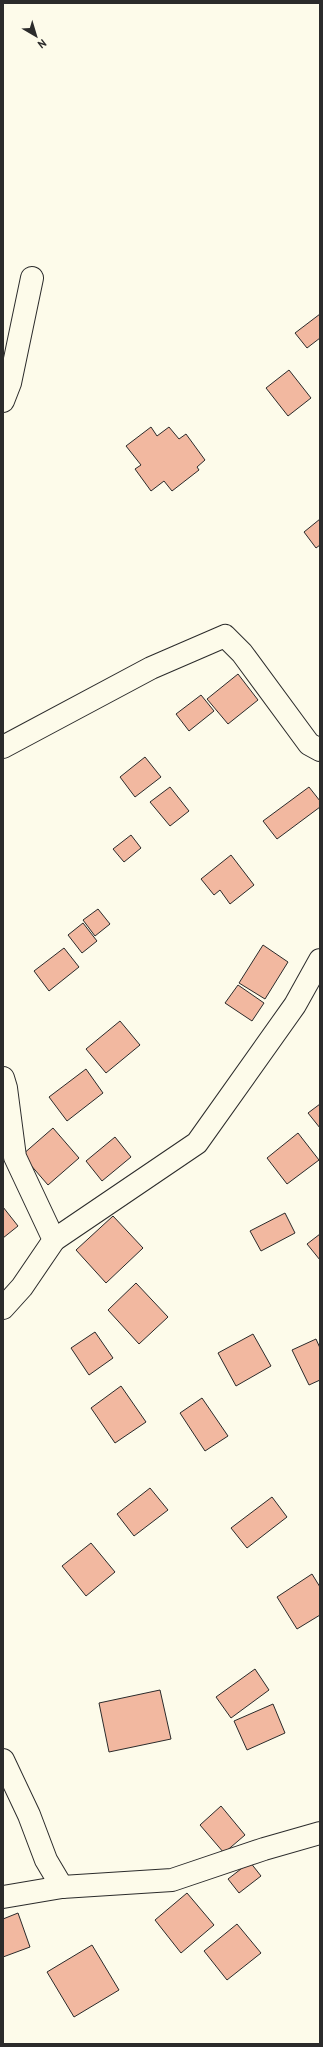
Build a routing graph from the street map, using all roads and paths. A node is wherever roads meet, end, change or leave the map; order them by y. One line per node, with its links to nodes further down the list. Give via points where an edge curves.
1 (32, 278): 2 (street, via 10,383)
2 (3, 401)
3 (3, 747): 4 (street, via 151,668 225,636 242,653 309,744)
4 (320, 750)
5 (320, 960): 7 (street, via 295,1004 197,1143)
6 (3, 1078): 7 (street, via 15,1157)
7 (54, 1240): 8 (street, via 22,1287)
8 (3, 1308)
9 (3, 1760): 11 (street, via 29,1815 46,1860)
10 (320, 1833): 11 (street, via 172,1880)
11 (62, 1887): 12 (street)
12 (3, 1897)

